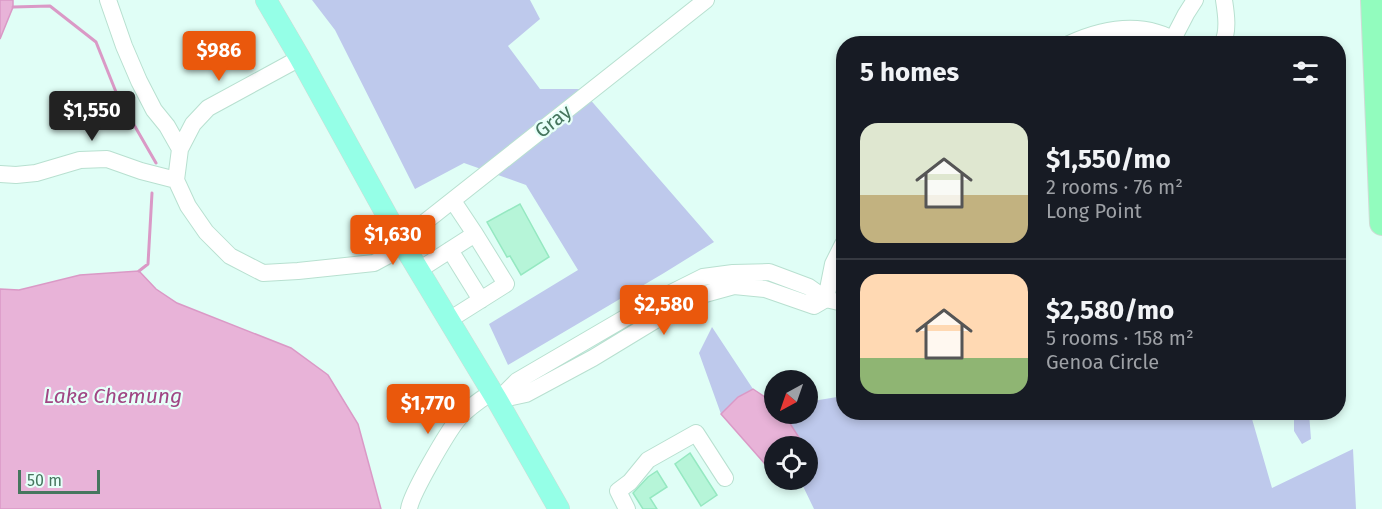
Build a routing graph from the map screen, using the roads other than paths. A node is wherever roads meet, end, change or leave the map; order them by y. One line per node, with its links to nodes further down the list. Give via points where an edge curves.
1 (108, 0): 12 (street, via 139,81)
2 (266, 0): 11 (main road)
3 (705, 0): 15 (street, Gray)
4 (1195, 0): 9 (street)
5 (1224, 0): 10 (street)
6 (1373, 0): 16 (highway)
7 (1087, 36): 8 (street, via 1121,28 1146,29)
8 (1164, 36)
9 (1179, 36)
10 (1225, 36)
11 (300, 58): 12 (street, via 208,108 193,124); 18 (main road)
12 (180, 149): 14 (street)
13 (0, 174): 14 (street, via 36,173 80,160 107,159)
14 (177, 180): 18 (street, Gray, via 188,206 206,232 230,256 263,273 374,263 387,256)
15 (453, 201): 17 (street); 18 (street, Gray)
16 (1382, 223)
17 (475, 234): 19 (street); 24 (street, via 506,284)
18 (400, 241): 21 (main road)
19 (450, 250): 21 (street); 24 (street)
20 (836, 258): 23 (street)
21 (419, 270): 27 (main road)
22 (734, 280): 23 (street, via 814,306); 26 (street, via 703,277); 28 (street)
23 (826, 299): 25 (street)
24 (481, 300): 27 (street)
25 (836, 301)
26 (649, 304): 28 (street); 29 (street)
27 (449, 320): 31 (main road)
28 (657, 320): 30 (street)
29 (550, 361): 30 (street); 31 (street)
30 (559, 376): 31 (street, via 526,394)
31 (495, 396): 33 (street, via 473,405 456,421); 34 (main road)
32 (725, 478): 35 (street, via 696,433 648,460 618,491)
33 (409, 509)
34 (559, 509)
35 (627, 509)

